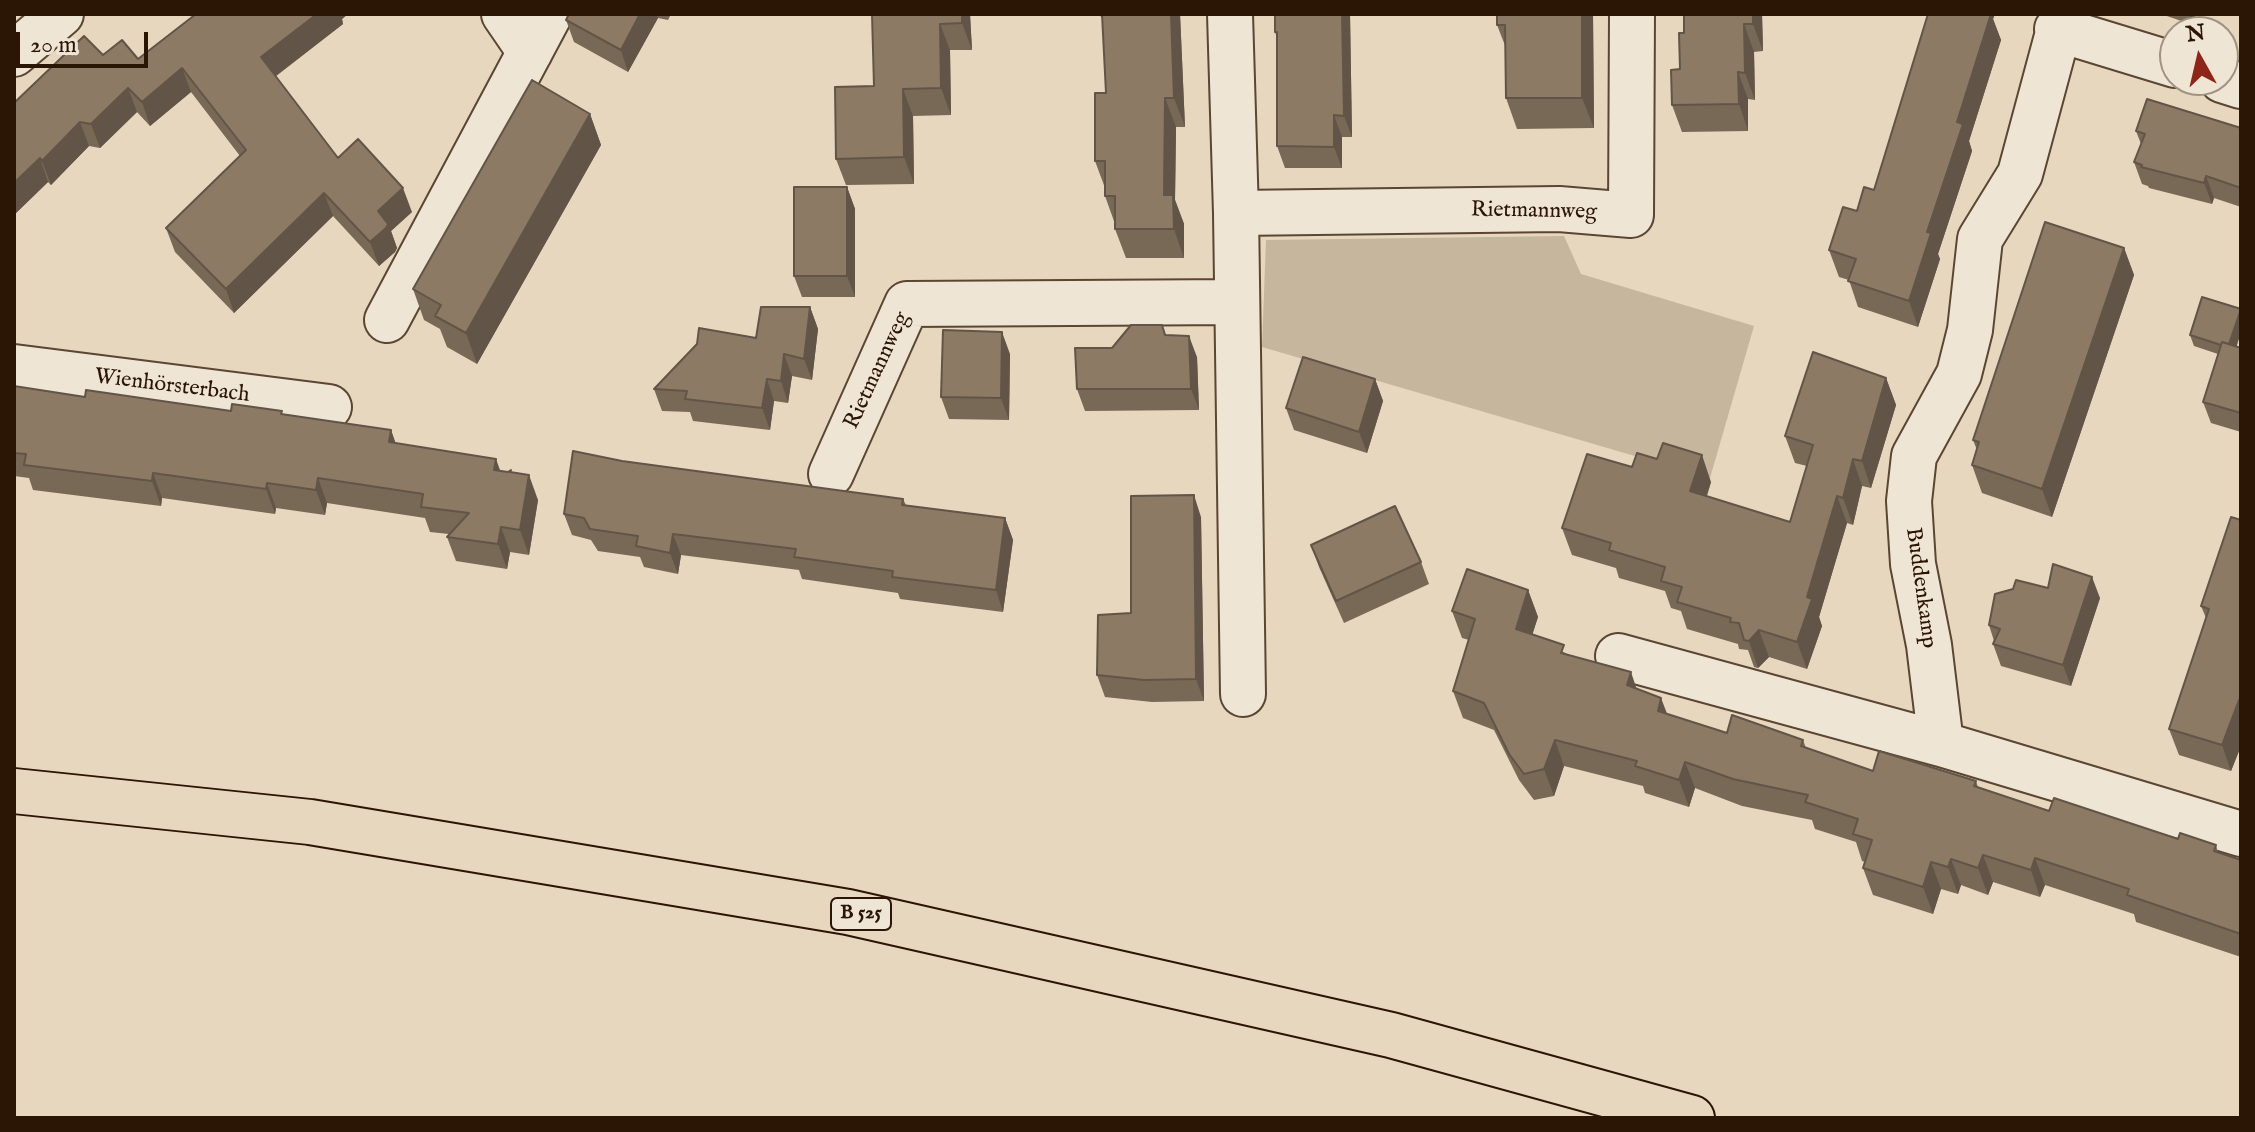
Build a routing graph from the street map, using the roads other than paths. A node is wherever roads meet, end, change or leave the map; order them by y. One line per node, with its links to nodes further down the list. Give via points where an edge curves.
1 (61, 14): 8 (street)
2 (504, 14): 7 (street)
3 (550, 14): 7 (street)
4 (1230, 14): 10 (street)
5 (1632, 14): 10 (street, Rietmannweg, via 1631,215 1559,209)
6 (2060, 21): 9 (street, Buddenkamp); 18 (street, Buddenkamp, via 2020,174 1980,239 1970,330 1959,374 1914,456 1909,501 1913,564)
7 (530, 52): 12 (street)
8 (14, 54)
9 (2159, 59)
10 (1236, 213): 11 (street)
11 (1236, 302): 15 (street, Rietmannweg, via 907,304); 17 (street)
12 (387, 320)
13 (14, 367): 14 (street, Wienhörsterbach)
14 (329, 407)
15 (831, 474)
16 (1618, 656): 18 (street)
17 (1243, 694)
18 (1941, 744): 20 (street)
19 (14, 791): 21 (main road, B 525, via 310,822 848,912 1391,1035)
20 (2241, 834)
21 (1692, 1118)

